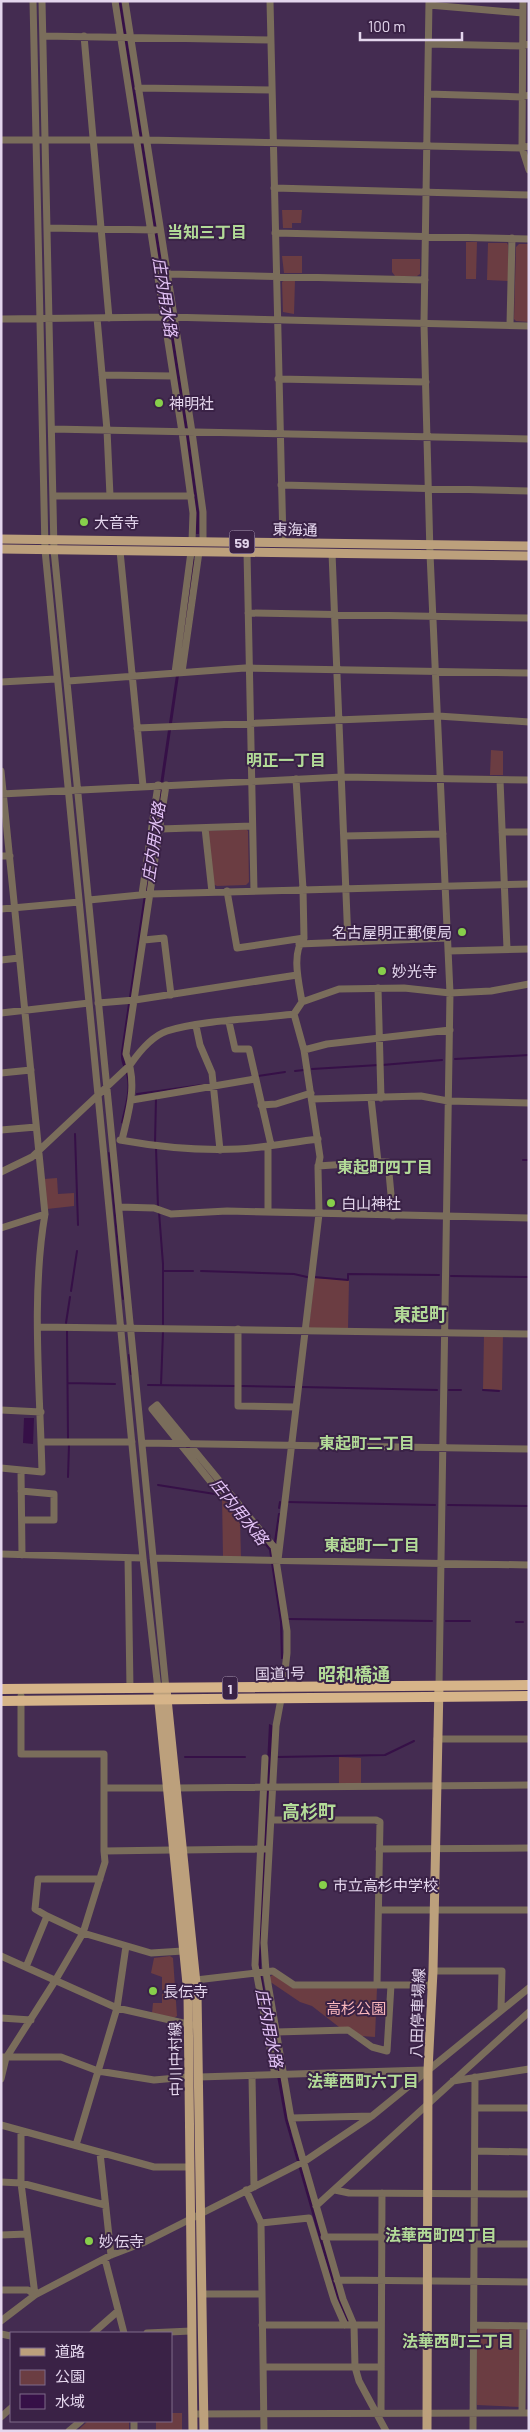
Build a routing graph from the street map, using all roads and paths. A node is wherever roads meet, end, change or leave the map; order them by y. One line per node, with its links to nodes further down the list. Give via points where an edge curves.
1 (32, 1): 20 (street)
2 (42, 1): 9 (street)
3 (115, 1): 11 (street)
4 (125, 1): 11 (street)
5 (270, 1): 12 (street)
6 (523, 1): 8 (street)
7 (429, 3): 8 (street); 13 (street)
8 (523, 14): 14 (street)
9 (43, 36): 10 (street); 21 (street)
10 (84, 36): 11 (street); 22 (street)
11 (125, 37): 12 (street); 15 (street); 23 (street)
12 (271, 40): 16 (street)
13 (429, 44): 14 (street); 17 (street)
14 (526, 45): 18 (street)
15 (138, 88): 16 (street); 23 (street)
16 (272, 90): 24 (street)
17 (428, 94): 18 (street); 25 (street)
18 (526, 96): 26 (street)
19 (1, 140): 20 (street)
20 (36, 140): 21 (street); 42 (street)
21 (46, 140): 22 (street); 31 (street)
22 (94, 140): 23 (street); 32 (street)
23 (142, 140): 24 (street); 33 (street)
24 (273, 143): 25 (street); 28 (street)
25 (427, 146): 26 (street); 29 (street)
26 (525, 147): 27 (street)
27 (529, 170)
28 (274, 188): 29 (street); 34 (street)
29 (426, 192): 30 (street); 35 (street)
30 (529, 195)
31 (48, 228): 32 (street); 43 (street)
32 (102, 230): 33 (street); 45 (street)
33 (156, 230): 38 (street); 41 (street)
34 (275, 233): 35 (street); 39 (street)
35 (426, 237): 36 (street); 40 (street)
36 (512, 238): 37 (street); 49 (street)
37 (529, 239)
38 (169, 274): 39 (street); 41 (street)
39 (276, 276): 40 (street); 47 (street)
40 (425, 280): 48 (street)
41 (169, 317): 45 (street); 47 (street); 52 (street); 57 (street)
42 (40, 318): 43 (street); 46 (street); 68 (street)
43 (49, 318): 44 (street); 55 (street)
44 (97, 318): 45 (street); 51 (street)
45 (109, 318)
46 (1, 319)
47 (277, 320): 48 (street); 53 (street)
48 (424, 324): 49 (street); 54 (street)
49 (510, 326): 50 (street)
50 (529, 326)
51 (102, 375): 52 (street); 56 (street)
52 (173, 376): 57 (street)
53 (278, 379): 54 (street); 58 (street)
54 (426, 382): 59 (street)
55 (52, 429): 56 (street); 64 (street)
56 (107, 430): 57 (street); 65 (street)
57 (187, 432): 58 (street); 66 (street); 70 (street, via 203,512)
58 (280, 434): 59 (street); 61 (street)
59 (427, 436): 60 (street); 62 (street)
60 (529, 439)
61 (281, 485): 62 (street); 71 (street)
62 (428, 489): 63 (street); 72 (street)
63 (529, 491)
64 (53, 496): 65 (street); 68 (street)
65 (110, 496): 66 (street)
66 (191, 496): 69 (street)
67 (1, 539): 68 (main road, 東海通 / 59)
68 (49, 540): 69 (main road, 東海通 / 59); 75 (street)
69 (192, 541): 70 (main road, 東海通 / 59)
70 (203, 541): 71 (main road, 東海通 / 59)
71 (283, 542): 72 (main road, 東海通 / 59)
72 (430, 544): 73 (main road, 東海通 / 59); 80 (street)
73 (529, 546)
74 (1, 549): 75 (main road, 東海通 / 59)
75 (49, 550): 76 (main road, 東海通 / 59); 92 (street); 93 (street)
76 (120, 551): 77 (main road, 東海通 / 59); 91 (street)
77 (195, 552): 78 (main road, 東海通 / 59); 88 (street)
78 (247, 552): 79 (main road, 東海通 / 59); 82 (street)
79 (332, 553): 80 (main road, 東海通 / 59); 83 (street)
80 (430, 554): 81 (main road, 東海通 / 59); 84 (street)
81 (529, 556)
82 (248, 613): 83 (street); 86 (street)
83 (335, 614): 84 (street); 87 (street)
84 (433, 616): 85 (street); 89 (street)
85 (529, 618)
86 (249, 668): 87 (street); 88 (street); 97 (street)
87 (337, 670): 89 (street); 96 (street)
88 (178, 673): 91 (street)
89 (436, 673): 90 (street); 95 (street)
90 (529, 673)
91 (132, 676): 93 (street); 99 (street)
92 (56, 679): 94 (street); 110 (street)
93 (68, 681): 109 (street)
94 (1, 682)
95 (438, 716): 96 (street); 98 (street); 103 (street)
96 (339, 720): 97 (street); 101 (street)
97 (250, 722): 99 (street); 106 (street)
98 (529, 722)
99 (137, 728): 108 (street)
100 (1, 772): 111 (street)
101 (342, 777): 102 (street); 103 (street); 118 (street)
102 (296, 779): 106 (street); 125 (street)
103 (440, 779): 104 (street); 117 (street)
104 (500, 780): 105 (street); 115 (street)
105 (529, 780)
106 (252, 781): 107 (street); 112 (street)
107 (162, 785): 108 (street); 114 (street); 129 (street)
108 (143, 786): 109 (street)
109 (78, 789): 110 (street); 130 (street)
110 (68, 790): 111 (street); 131 (street)
111 (2, 793): 120 (street)
112 (252, 826): 113 (street); 127 (street)
113 (205, 828): 114 (street); 128 (street)
114 (160, 829): 129 (street)
115 (502, 832): 116 (street); 121 (street)
116 (529, 832)
117 (443, 834): 118 (street); 123 (street)
118 (344, 836): 124 (street)
119 (1, 856): 120 (street)
120 (10, 856): 132 (street)
121 (504, 884): 122 (street); 123 (street); 138 (street)
122 (529, 884)
123 (445, 885): 124 (street); 134 (street)
124 (346, 888): 125 (street); 137 (street)
125 (303, 889): 127 (street); 136 (street)
126 (226, 891): 127 (street); 128 (street); 136 (street, via 237,948)
127 (254, 891)
128 (212, 892): 129 (street)
129 (146, 894): 130 (street); 135 (street)
130 (89, 900): 150 (street)
131 (79, 902): 132 (street); 151 (street)
132 (15, 907): 133 (street); 141 (street)
133 (1, 909)
134 (448, 938): 137 (street); 140 (street)
135 (144, 940): 147 (street, via 164,938); 148 (street)
136 (301, 941): 137 (street); 143 (street)
137 (348, 942)
138 (507, 949): 139 (street); 140 (street)
139 (529, 949)
140 (448, 951): 146 (street)
141 (20, 958): 142 (street); 152 (street)
142 (1, 960)
143 (297, 975): 147 (street); 149 (street)
144 (529, 984): 146 (street, via 491,992)
145 (378, 988): 146 (street); 149 (street, via 339,989); 158 (street)
146 (450, 993): 157 (street)
147 (171, 995): 148 (street)
148 (132, 1000): 150 (street); 160 (street)
149 (302, 1002): 154 (street)
150 (98, 1003): 164 (street)
151 (90, 1004): 152 (street); 166 (street)
152 (25, 1010): 153 (street); 161 (street)
153 (1, 1013)
154 (294, 1014): 155 (street); 159 (street)
155 (229, 1022): 156 (street); 163 (street, via 235,1050 249,1049)
156 (196, 1026): 160 (street, via 165,1032 139,1051); 165 (street)
157 (450, 1030): 158 (street); 171 (street)
158 (378, 1038): 159 (street); 169 (street)
159 (304, 1050): 167 (street)
160 (127, 1067): 164 (street); 170 (street, via 133,1078)
161 (31, 1070): 162 (street); 174 (street)
162 (1, 1073)
163 (255, 1079): 165 (street); 173 (street)
164 (107, 1086): 166 (street); 176 (street)
165 (214, 1086): 170 (street); 180 (street)
166 (99, 1094): 181 (street); 195 (street)
167 (312, 1096): 168 (street); 173 (street); 177 (street)
168 (371, 1098): 169 (street); 182 (street)
169 (381, 1098): 171 (street, via 421,1096)
170 (132, 1100): 178 (street)
171 (448, 1101): 172 (street); 190 (street)
172 (529, 1103)
173 (261, 1105): 179 (street)
174 (36, 1127): 175 (street); 181 (street)
175 (1, 1130)
176 (112, 1138): 178 (street); 185 (street)
177 (318, 1139): 179 (street); 183 (street)
178 (122, 1140): 180 (street, via 154,1146)
179 (270, 1145): 180 (street); 186 (street)
180 (220, 1150)
181 (39, 1151): 184 (street); 187 (street)
182 (378, 1162): 183 (street); 189 (street, via 388,1162)
183 (318, 1166): 188 (street)
184 (1, 1172)
185 (119, 1207): 186 (street, via 154,1208 171,1214); 194 (street)
186 (268, 1212): 188 (street)
187 (45, 1214): 192 (street); 193 (street, via 40,1246)
188 (319, 1214): 189 (street); 197 (street)
189 (393, 1216): 190 (street)
190 (446, 1217): 191 (street); 198 (street)
191 (529, 1218)
192 (1, 1228)
193 (39, 1327): 195 (street); 202 (street)
194 (131, 1327): 195 (street); 196 (street); 205 (street)
195 (122, 1328): 204 (street)
196 (238, 1329): 197 (street); 200 (street, via 238,1406)
197 (304, 1330): 198 (street); 200 (street)
198 (444, 1332): 199 (street); 208 (street)
199 (529, 1334)
200 (295, 1407): 207 (street)
201 (1, 1410): 202 (street)
202 (41, 1412): 203 (street)
203 (41, 1442): 204 (street); 211 (street, via 42,1472)
204 (132, 1442): 218 (street)
205 (142, 1443): 206 (street); 219 (street)
206 (185, 1443): 206 (street, via 152,1409 157,1405); 207 (street); 213 (street); 220 (street, via 274,1547)
207 (290, 1445): 208 (street); 220 (street)
208 (442, 1447): 209 (street); 221 (street)
209 (529, 1449)
210 (1, 1468): 211 (street)
211 (21, 1470): 212 (street)
212 (21, 1491): 214 (street); 214 (street, via 54,1494 54,1520)
213 (219, 1492)
214 (22, 1520): 216 (street)
215 (1, 1554): 216 (street)
216 (22, 1555): 217 (street)
217 (128, 1558): 218 (street); 227 (street)
218 (143, 1558): 228 (street)
219 (153, 1558): 220 (street); 228 (street)
220 (274, 1560): 221 (street); 229 (street, via 287,1631 288,1653)
221 (441, 1563): 222 (street); 224 (street)
222 (529, 1565)
223 (529, 1685): 224 (highway, 国道1号 / 1)
224 (439, 1686): 229 (highway, 国道1号 / 1); 231 (main road, 八田停車場線)
225 (1, 1689): 226 (highway, 国道1号 / 1)
226 (21, 1689): 227 (highway, 国道1号 / 1); 234 (street)
227 (130, 1689): 228 (highway, 国道1号 / 1)
228 (162, 1689): 229 (highway, 国道1号 / 1); 232 (main road, 中川中村線)
229 (282, 1693): 231 (highway, 国道1号 / 1); 232 (highway, 国道1号 / 1); 240 (street)
230 (529, 1696): 231 (highway, 国道1号 / 1)
231 (438, 1697): 235 (main road, 八田停車場線)
232 (163, 1700): 234 (highway, 国道1号 / 1); 242 (main road, 中川中村線); 243 (main road, 中川中村線)
233 (1, 1701): 234 (highway, 国道1号 / 1)
234 (21, 1701): 241 (street, via 21,1754 104,1754)
235 (437, 1738): 236 (street); 239 (main road, 八田停車場線)
236 (529, 1738)
237 (265, 1758): 240 (street)
238 (529, 1785): 239 (street)
239 (436, 1786): 240 (street); 248 (main road, 八田停車場線)
240 (269, 1787): 243 (street); 244 (street); 246 (street)
241 (104, 1788): 242 (street); 251 (street)
242 (167, 1788): 249 (main road, 中川中村線)
243 (177, 1788): 250 (main road, 中川中村線)
244 (272, 1820): 246 (street); 247 (street, via 376,1820 380,1822)
245 (529, 1848): 248 (street)
246 (265, 1849): 250 (street); 263 (street)
247 (379, 1849): 248 (street); 253 (street)
248 (435, 1849): 254 (main road, 八田停車場線)
249 (172, 1850): 251 (street); 259 (main road, 中川中村線)
250 (183, 1850): 264 (main road, 中川中村線)
251 (104, 1851): 252 (street)
252 (100, 1879): 256 (street, via 38,1879 35,1909); 257 (street)
253 (378, 1910): 254 (street); 266 (street)
254 (434, 1910): 255 (street); 262 (main road, 八田停車場線)
255 (529, 1910)
256 (47, 1916): 257 (street); 261 (street)
257 (83, 1933): 258 (street); 265 (street)
258 (126, 1946): 259 (street, via 151,1953); 270 (street)
259 (183, 1951): 275 (main road, 中川中村線)
260 (1, 1956): 261 (street)
261 (26, 1967): 265 (street)
262 (433, 1971): 268 (main road, 八田停車場線); 271 (street, via 502,1971)
263 (261, 1973): 264 (street); 266 (street, via 273,1971 294,1985); 276 (street); 281 (street)
264 (196, 1980): 275 (main road, 中川中村線)
265 (56, 1981): 270 (street); 274 (street)
266 (377, 1985): 267 (street)
267 (390, 1985): 268 (street); 276 (street, via 387,2051 372,2047 348,2030)
268 (432, 1985): 279 (main road, 八田停車場線)
269 (529, 1988): 271 (street)
270 (117, 2008): 275 (street); 280 (street)
271 (501, 2010): 279 (street)
272 (529, 2012): 287 (street)
273 (1, 2018): 274 (street)
274 (31, 2020): 277 (street)
275 (193, 2025): 283 (main road, 中川中村線); 284 (main road, 中川中村線)
276 (276, 2032): 281 (street)
277 (4, 2058): 280 (street, via 61,2056); 286 (street)
278 (529, 2069): 285 (street)
279 (428, 2070): 281 (street); 288 (main road, 八田停車場線); 291 (street)
280 (98, 2071): 283 (street, via 154,2080); 295 (street)
281 (279, 2075): 282 (street); 292 (street)
282 (252, 2076): 284 (street); 303 (street)
283 (188, 2077): 300 (main road, 中川中村線)
284 (199, 2077): 312 (main road, 中川中村線)
285 (475, 2077): 287 (street); 289 (street)
286 (1, 2079)
287 (453, 2081): 288 (street)
288 (428, 2103): 305 (street); 307 (main road, 八田停車場線)
289 (475, 2108): 290 (street); 296 (street)
290 (529, 2108)
291 (372, 2116): 292 (street); 299 (street)
292 (291, 2118): 299 (street)
293 (1, 2125): 294 (street)
294 (21, 2132): 295 (street); 302 (street)
295 (76, 2145): 298 (street)
296 (475, 2151): 297 (street); 308 (street)
297 (529, 2152)
298 (100, 2153): 300 (street, via 154,2167); 310 (street)
299 (301, 2163): 303 (street); 311 (street)
300 (190, 2167): 313 (main road, 中川中村線)
301 (1, 2182): 302 (street)
302 (21, 2184): 310 (street); 315 (street)
303 (254, 2186): 304 (street)
304 (246, 2190): 312 (street); 314 (street)
305 (335, 2190): 306 (street); 311 (street)
306 (382, 2193): 307 (street); 318 (street)
307 (428, 2193): 308 (street); 324 (main road, 八田停車場線)
308 (474, 2194): 309 (street); 319 (street)
309 (529, 2194)
310 (105, 2205): 321 (street)
311 (316, 2206): 317 (street)
312 (200, 2213): 313 (street); 328 (main road, 中川中村線)
313 (191, 2218): 321 (street); 339 (main road, 中川中村線)
314 (261, 2224): 329 (street); 334 (street, via 309,2218)
315 (28, 2234): 316 (street); 330 (street)
316 (1, 2235)
317 (324, 2237): 318 (street); 322 (street)
318 (382, 2237): 323 (street)
319 (474, 2244): 320 (street); 325 (street)
320 (529, 2244)
321 (108, 2257): 330 (street); 331 (street)
322 (337, 2280): 323 (street); 335 (street)
323 (382, 2281): 324 (street); 336 (street)
324 (427, 2281): 325 (street); 348 (main road, 八田停車場線)
325 (474, 2282): 326 (street); 337 (street)
326 (529, 2282)
327 (1, 2290): 330 (street, via 28,2290)
328 (202, 2294): 329 (street); 352 (main road, 中川中村線)
329 (262, 2294): 333 (street)
330 (35, 2295): 332 (street)
331 (118, 2311): 340 (street); 341 (street)
332 (1, 2321)
333 (262, 2325): 334 (street); 343 (street)
334 (345, 2325): 335 (street)
335 (354, 2325): 336 (street); 344 (street)
336 (381, 2325): 345 (street)
337 (474, 2325): 338 (street); 349 (street)
338 (526, 2326): 346 (street)
339 (191, 2331): 342 (street); 351 (main road, 中川中村線)
340 (94, 2332)
341 (124, 2332)
342 (169, 2332)
343 (263, 2367): 344 (street); 353 (street)
344 (355, 2367): 345 (street); 347 (street, via 362,2388)
345 (381, 2367): 347 (street)
346 (526, 2367): 350 (street)
347 (378, 2412): 348 (street); 353 (street); 359 (street)
348 (427, 2413): 349 (street); 360 (main road, 八田停車場線)
349 (474, 2413): 350 (street); 361 (street)
350 (526, 2413)
351 (192, 2414): 352 (street); 356 (main road, 中川中村線)
352 (204, 2414): 353 (street); 357 (main road, 中川中村線)
353 (264, 2414): 358 (street)
354 (80, 2422): 355 (street)
355 (70, 2431)
356 (193, 2431)
357 (204, 2431)
358 (264, 2431)
359 (386, 2431)
360 (427, 2431)
361 (473, 2431)

